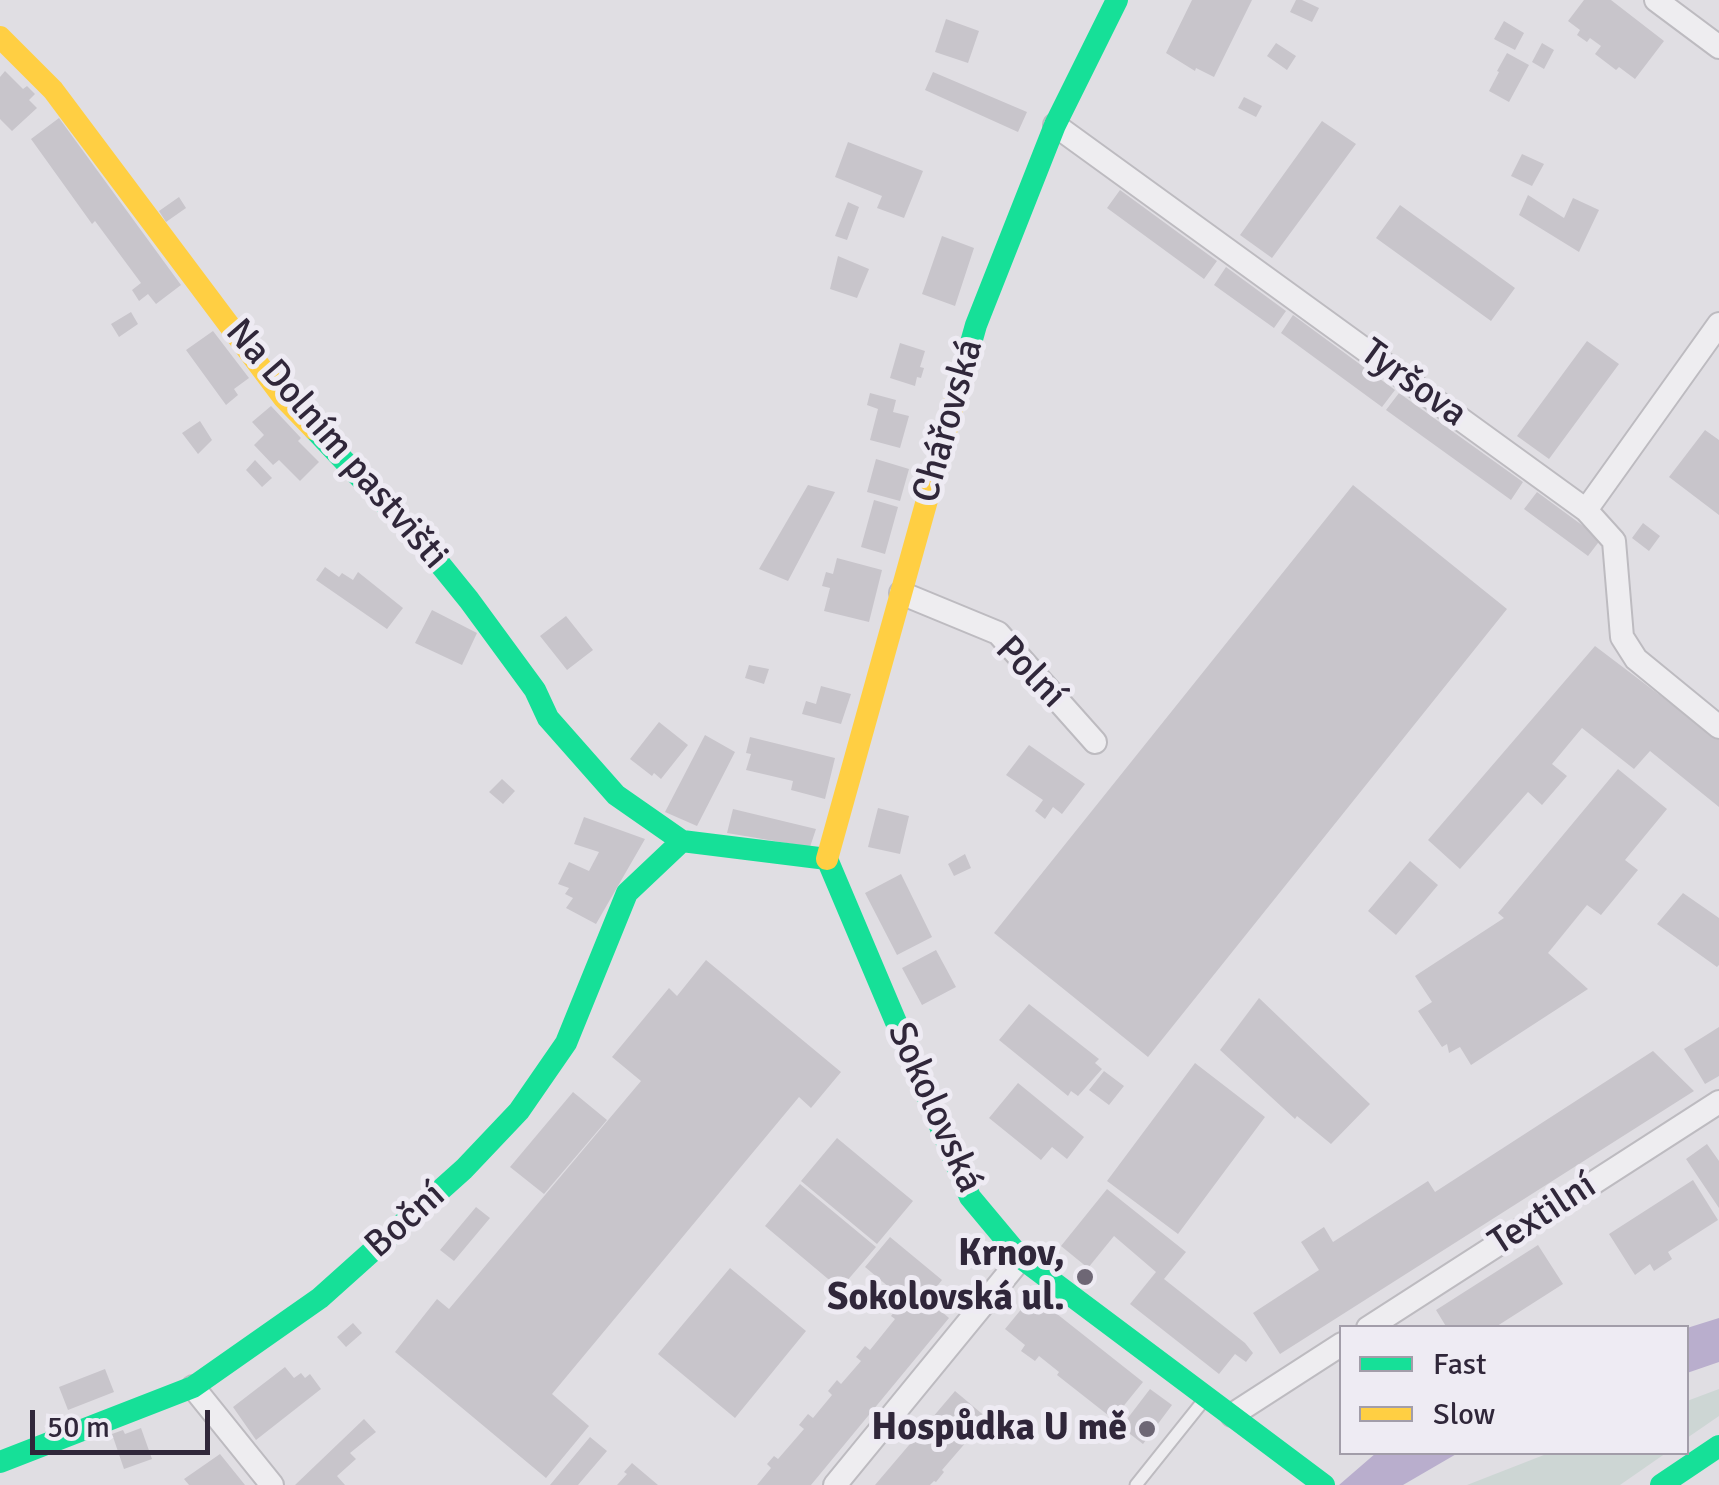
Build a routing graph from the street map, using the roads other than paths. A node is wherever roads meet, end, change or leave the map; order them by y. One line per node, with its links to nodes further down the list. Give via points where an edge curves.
1 (1117, 0): 5 (street, Chářovská)
2 (1656, 0): 4 (street)
3 (0, 37): 11 (street, Na Dolním pastvišti, via 53,90 283,398 469,600 548,718 616,795)
4 (1719, 47)
5 (1055, 126): 7 (street, Tyršova); 8 (street, Chářovská, via 976,325)
6 (1719, 324): 7 (street)
7 (1586, 510): 9 (street, via 1614,542 1622,637 1636,659)
8 (901, 592): 10 (street, Polní, via 998,633); 12 (street, Chářovská)
9 (1719, 727)
10 (1095, 742)
11 (682, 841): 12 (street); 17 (street, Boční, via 627,893 566,1043 519,1112 320,1298)
12 (827, 860): 14 (street, Sokolovská, via 970,1197)
13 (1719, 1102): 15 (street, Textilní)
14 (1020, 1258): 18 (street, Sokolovská); 24 (street)
15 (1373, 1325)
16 (1339, 1346): 19 (street)
17 (192, 1387): 21 (street, Boční); 23 (street)
18 (1207, 1396): 19 (street, Sokolovská); 25 (lane)
19 (1232, 1415): 22 (street, Sokolovská)
20 (1719, 1446): 26 (street)
21 (0, 1462)
22 (1318, 1480)
23 (272, 1485)
24 (835, 1485)
25 (1136, 1485)
26 (1662, 1485)

